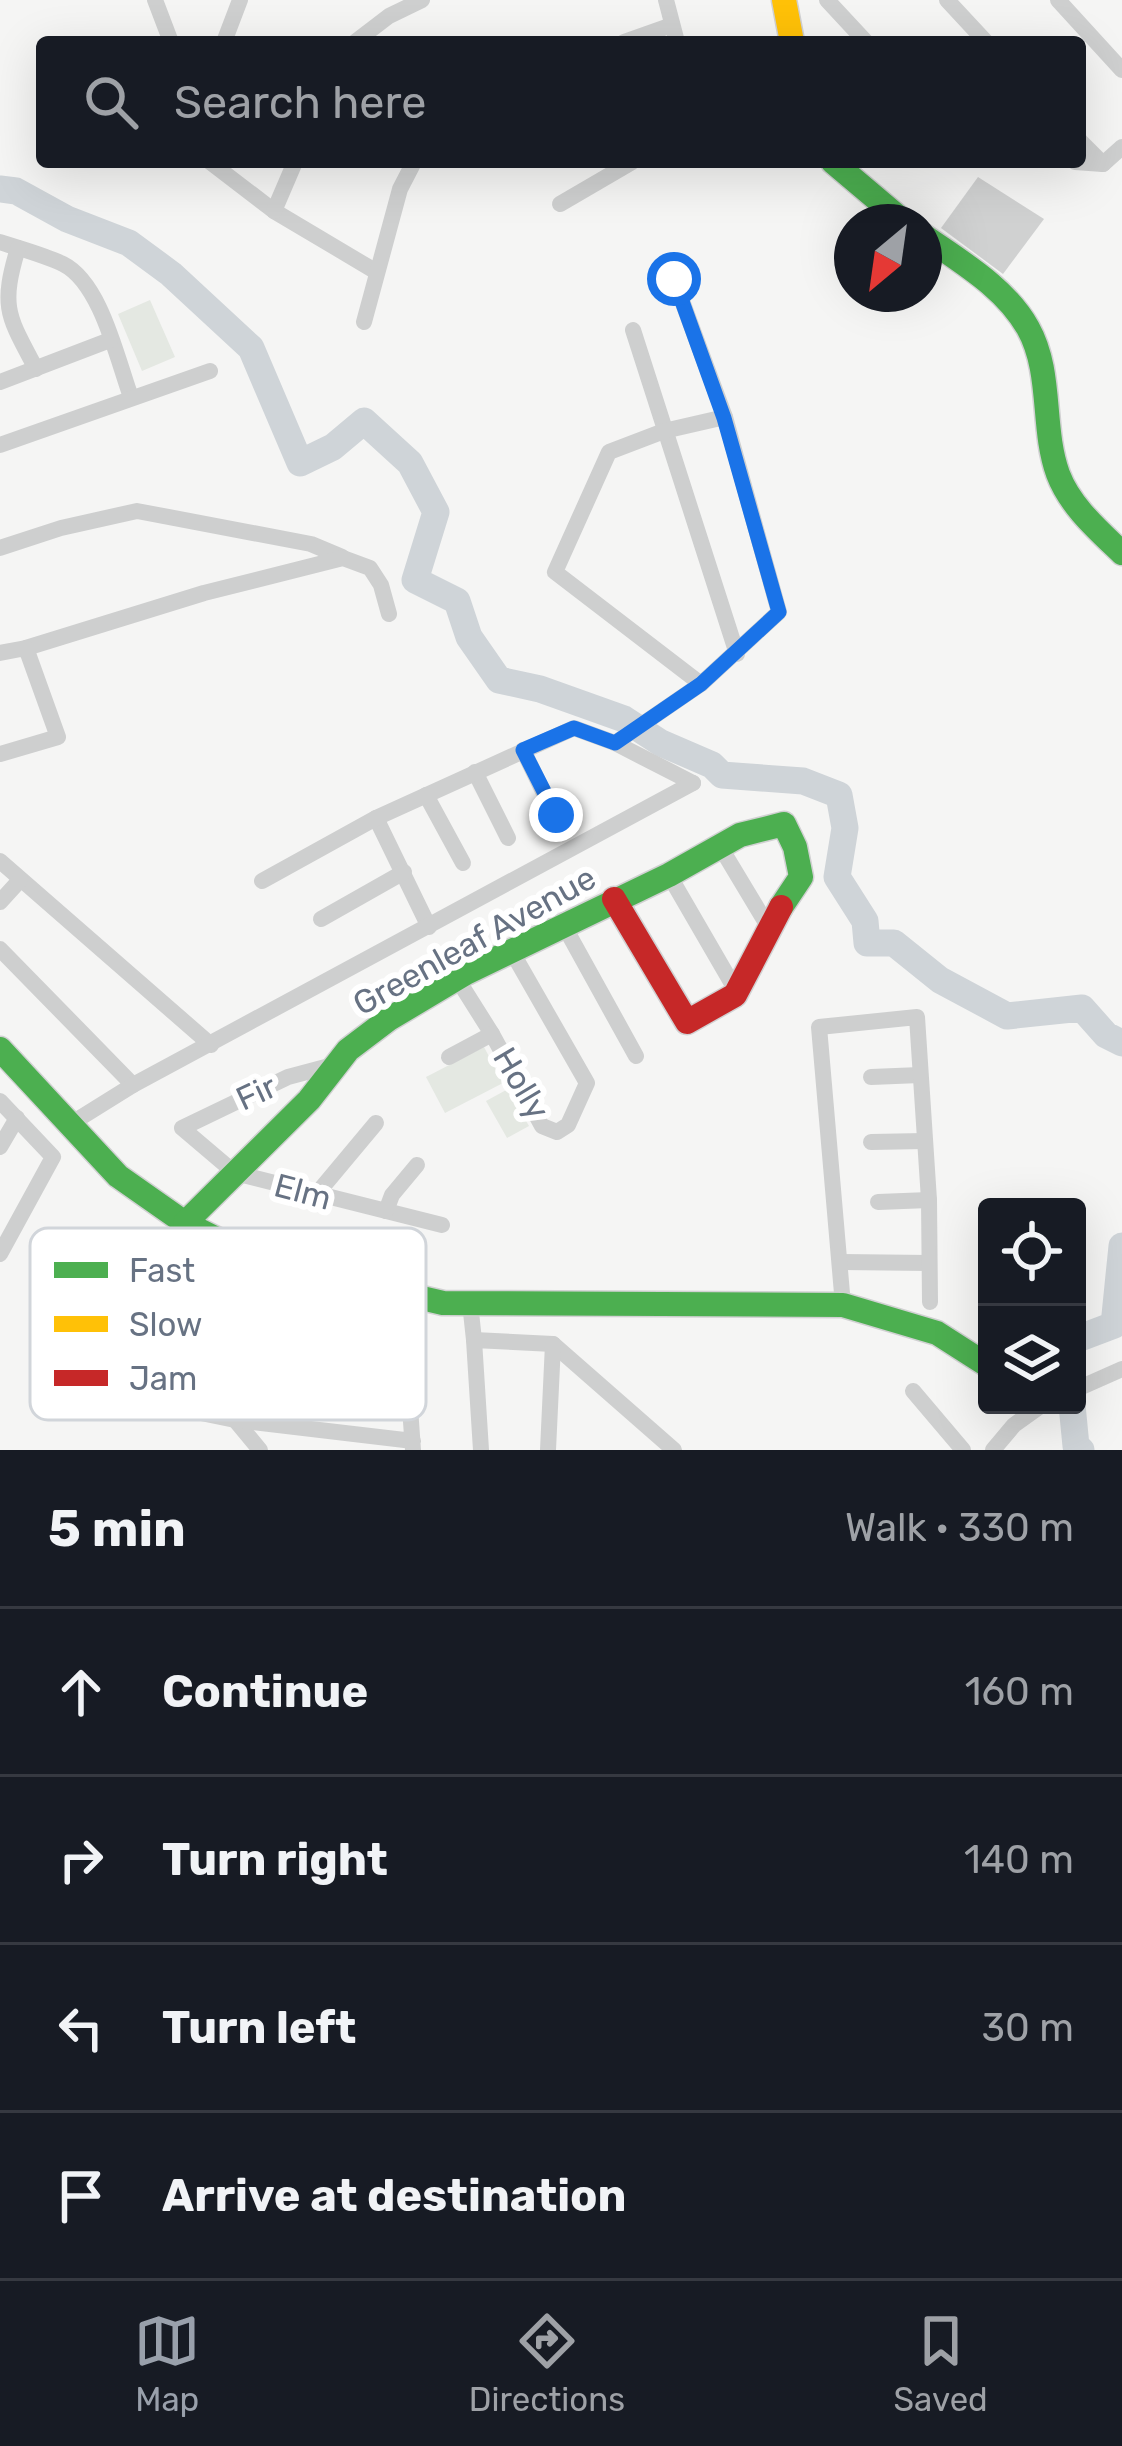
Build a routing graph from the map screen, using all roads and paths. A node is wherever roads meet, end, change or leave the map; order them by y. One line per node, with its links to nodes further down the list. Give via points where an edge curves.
1 (155, 0): 10 (street)
2 (240, 0): 11 (street)
3 (422, 0): 12 (street)
4 (666, 0): 9 (street)
5 (784, 0): 13 (street)
6 (827, 0): 14 (street)
7 (947, 0): 15 (street)
8 (1058, 0): 16 (street)
9 (674, 34)
10 (169, 36)
11 (226, 36)
12 (363, 36)
13 (791, 36)
14 (860, 36)
15 (980, 36)
16 (1122, 70)
17 (1086, 147): 20 (street)
18 (1122, 147): 20 (street)
19 (1086, 163): 20 (street)
20 (1103, 164)
21 (218, 168): 28 (street)
22 (292, 168): 28 (street)
23 (411, 168): 31 (street)
24 (622, 168): 26 (street)
25 (840, 168): 27 (street)
26 (560, 204)
27 (883, 204)
28 (274, 211): 31 (street)
29 (9, 245): 35 (street, via 84,280); 36 (street, via 9,318)
30 (942, 249): 44 (street, via 993,286 1029,330 1058,474)
31 (375, 271): 33 (street)
32 (674, 279): 40 (street)
33 (364, 322)
34 (633, 330): 41 (street)
35 (110, 340): 36 (street); 39 (street)
36 (36, 369): 38 (street)
37 (210, 371): 39 (street)
38 (0, 382)
39 (131, 397): 42 (street)
40 (724, 418): 41 (street); 49 (street, via 779,612)
41 (664, 431): 49 (street); 50 (street, via 609,452 555,572)
42 (0, 445)
43 (0, 548): 45 (street, via 137,511 311,544)
44 (1122, 553)
45 (343, 558): 46 (street, via 370,568); 47 (street)
46 (389, 614)
47 (26, 648): 48 (street); 53 (street, via 58,737)
48 (0, 653)
49 (737, 654): 50 (street)
50 (701, 684): 51 (street)
51 (619, 740): 52 (street, via 574,728); 70 (street, via 693,783)
52 (523, 750): 54 (street); 56 (street)
53 (0, 754)
54 (475, 772): 55 (street); 58 (street)
55 (426, 795): 57 (street); 61 (street)
56 (556, 815)
57 (376, 818): 62 (street); 65 (street)
58 (508, 838)
59 (721, 848): 63 (street, Greenleaf Avenue); 71 (street); 71 (street, Greenleaf Avenue, via 761,823 784,824 801,877)
60 (0, 861): 64 (street)
61 (463, 863)
62 (404, 872): 68 (street); 70 (street)
63 (669, 875): 66 (street, Greenleaf Avenue); 75 (street)
64 (20, 880): 67 (street); 77 (street)
65 (262, 881)
66 (614, 898): 69 (street, Greenleaf Avenue); 75 (street, via 687,1022)
67 (0, 902)
68 (321, 919)
69 (563, 924): 73 (street, Greenleaf Avenue); 79 (street)
70 (429, 927): 77 (street)
71 (769, 928): 75 (street)
72 (0, 950): 84 (street)
73 (512, 952): 74 (street, Greenleaf Avenue); 76 (street, Holly, via 587,1083 568,1125 556,1132 542,1126)
74 (458, 980): 76 (street, Holly); 81 (street, Greenleaf Avenue, via 387,1021)
75 (737, 994)
76 (492, 1034): 80 (street)
77 (212, 1045): 84 (street)
78 (0, 1049): 87 (street)
79 (636, 1056)
80 (449, 1057)
81 (333, 1065): 93 (street, Greenleaf Avenue, via 314,1095); 93 (street, Fir, via 288,1077 182,1128)
82 (920, 1075): 83 (street); 89 (street); 102 (street, via 916,1016 819,1027)
83 (872, 1077)
84 (133, 1085): 87 (street)
85 (0, 1100): 86 (street)
86 (17, 1118): 91 (street); 101 (street, via 53,1157)
87 (72, 1123): 98 (street, via 118,1176)
88 (376, 1123): 94 (street)
89 (924, 1141): 90 (street); 95 (street)
90 (871, 1142)
91 (0, 1148)
92 (417, 1165): 97 (street)
93 (235, 1173): 94 (street, Elm); 98 (street, Greenleaf Avenue)
94 (315, 1196): 97 (street, Elm)
95 (929, 1200): 96 (street); 103 (street)
96 (878, 1202)
97 (386, 1211): 99 (street, Elm)
98 (185, 1223): 100 (street)
99 (442, 1226)
100 (195, 1228)
101 (0, 1254)
102 (841, 1262): 103 (street); 107 (street)
103 (929, 1263): 105 (street)
104 (426, 1300): 106 (street)
105 (930, 1302)
106 (470, 1303): 107 (street); 108 (street)
107 (843, 1305): 110 (street, via 900,1318)
108 (474, 1340): 109 (street); 118 (street)
109 (553, 1344): 119 (street); 120 (street)
110 (978, 1359)
111 (1122, 1369): 112 (street)
112 (1086, 1385)
113 (913, 1391): 121 (street)
114 (1028, 1414): 122 (street)
115 (235, 1420): 116 (street); 117 (street)
116 (413, 1446)
117 (260, 1450)
118 (481, 1450)
119 (548, 1450)
120 (674, 1450)
121 (963, 1450)
122 (993, 1450)

